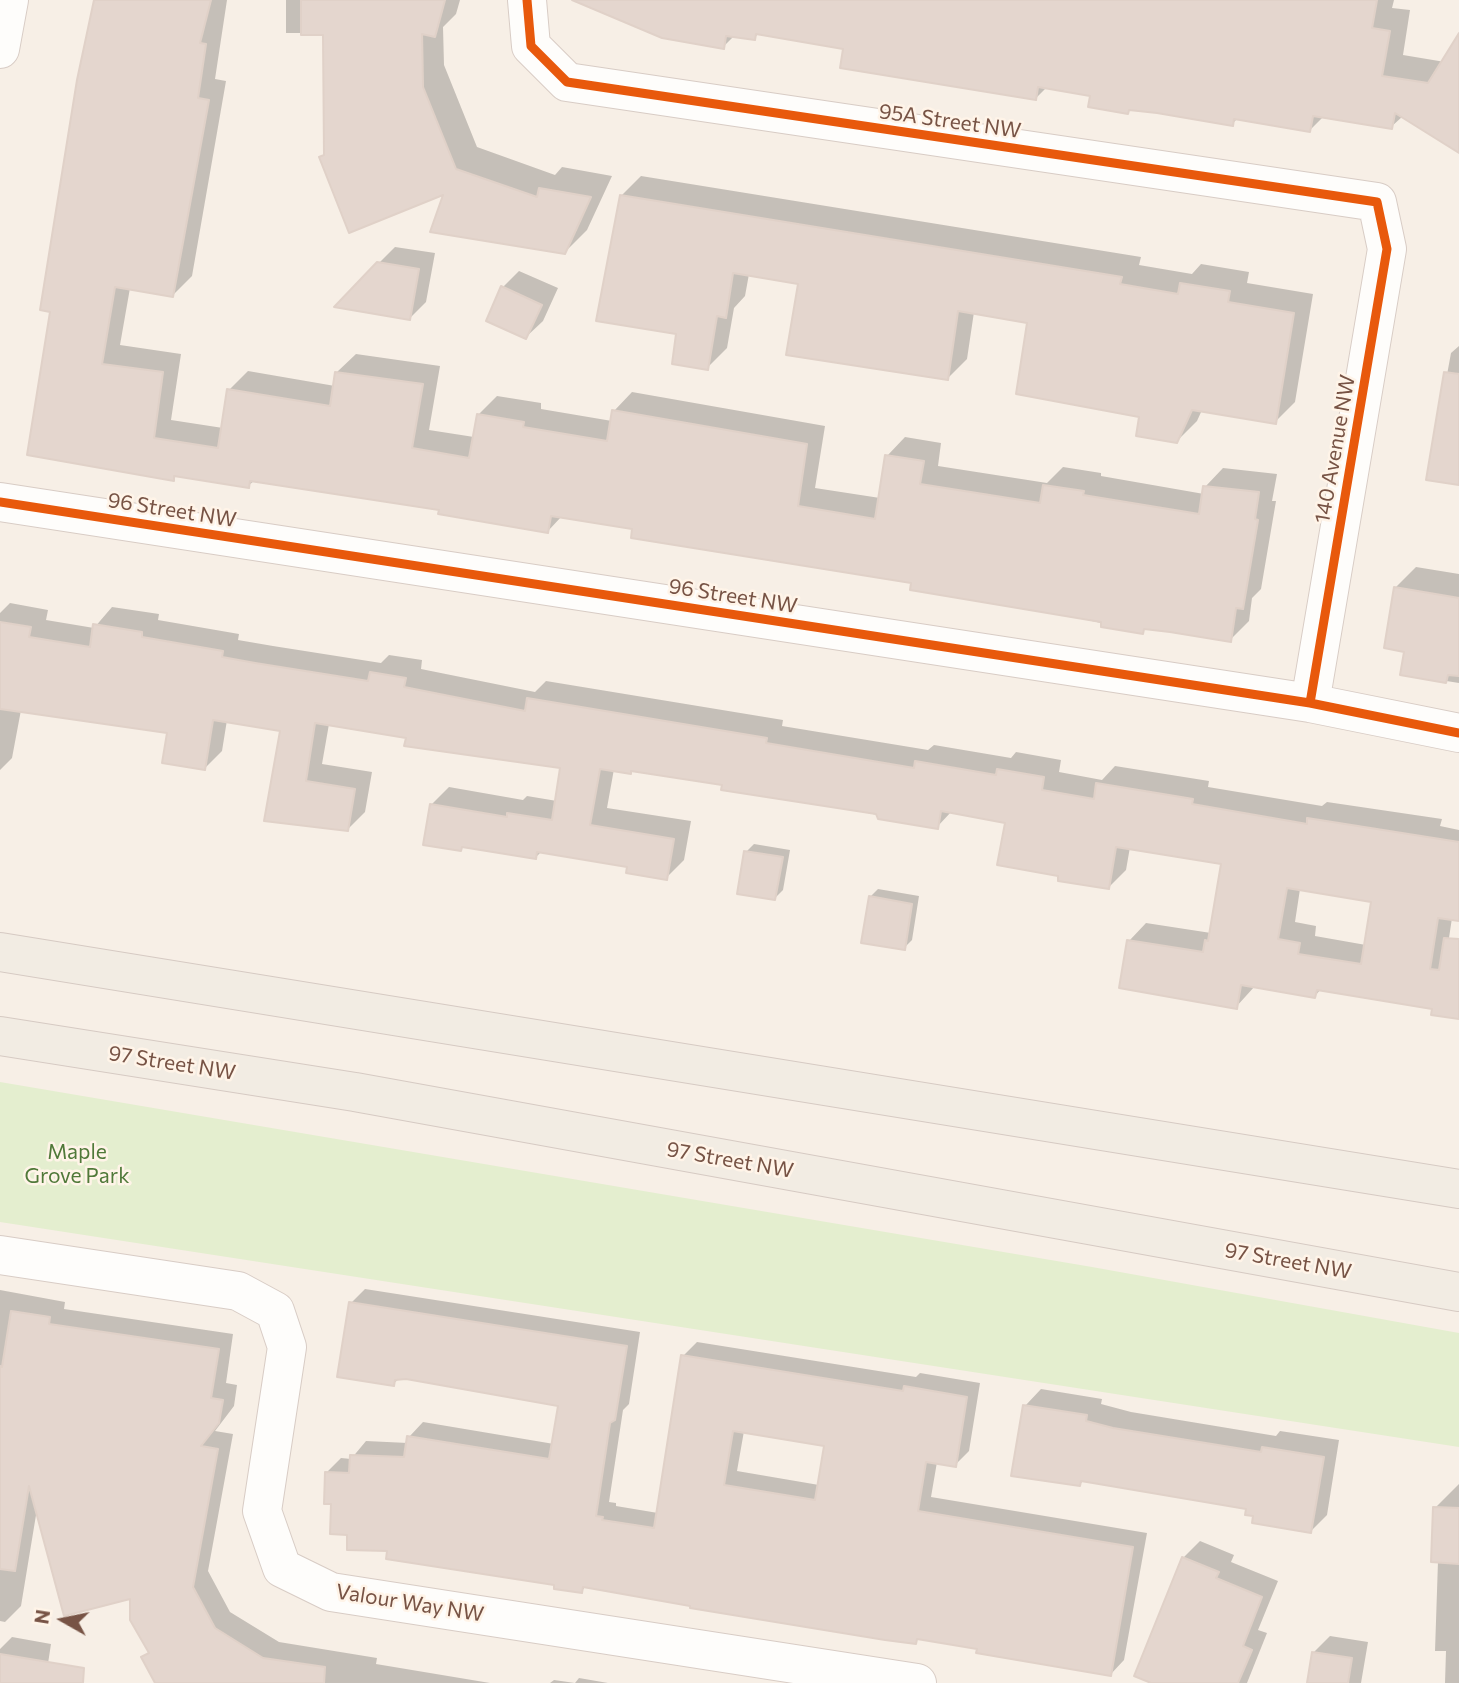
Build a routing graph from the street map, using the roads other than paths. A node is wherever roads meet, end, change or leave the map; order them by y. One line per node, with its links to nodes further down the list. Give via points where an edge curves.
1 (9, 0): 3 (street)
2 (527, 0): 4 (street, 95A Street NW, via 531,46 567,82)
3 (0, 48)
4 (1377, 202): 6 (street, 140 Avenue NW, via 1387,249)
5 (0, 502): 6 (street, 96 Street NW)
6 (1310, 703): 7 (street, 96 Street NW)
7 (1459, 733)
8 (0, 952): 10 (main road)
9 (0, 1036): 12 (main road, 97 Street NW, via 355,1092)
10 (1459, 1189)
11 (0, 1255): 13 (street, Valour Way NW, via 238,1291 275,1311 288,1347 262,1511 282,1569 331,1592)
12 (1459, 1292)
13 (917, 1683)

